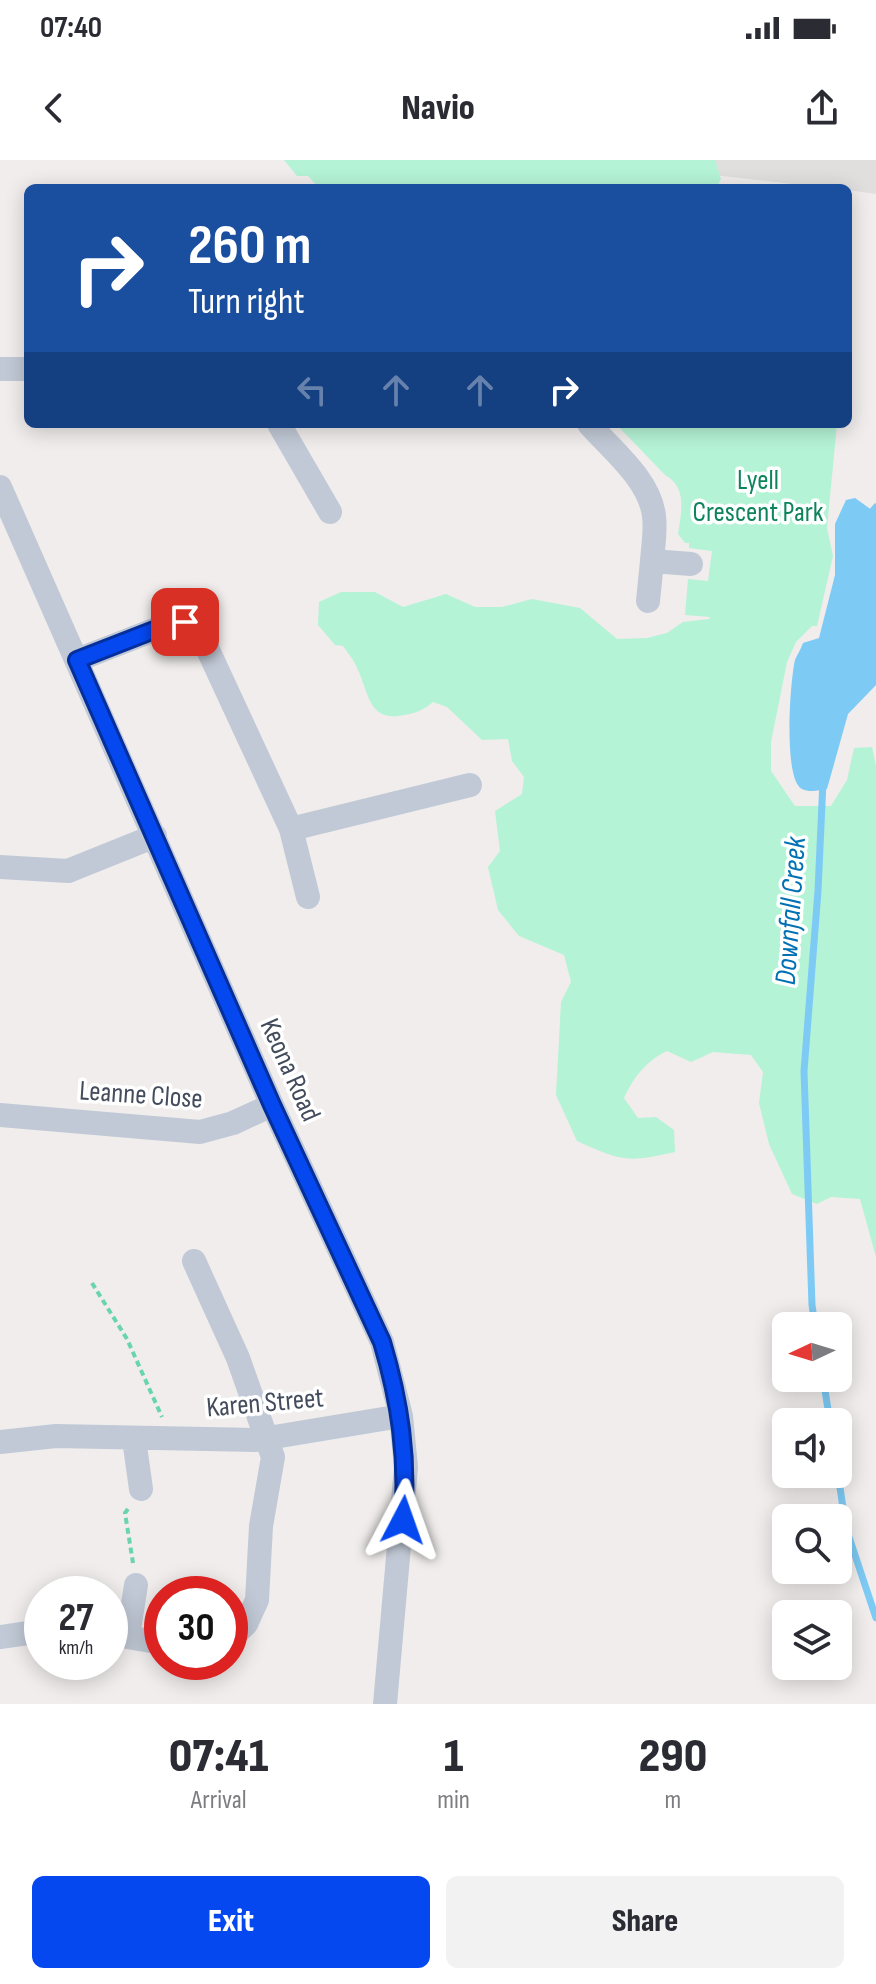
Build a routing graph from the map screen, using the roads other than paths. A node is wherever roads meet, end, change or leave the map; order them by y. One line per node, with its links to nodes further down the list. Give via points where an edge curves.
1 (0, 369): 2 (street)
2 (24, 369)
3 (281, 428): 6 (street)
4 (593, 428): 7 (street, via 634,474 650,501)
5 (0, 487): 10 (street, Keona Road)
6 (330, 512)
7 (652, 561): 8 (street); 9 (street)
8 (691, 564)
9 (648, 601)
10 (77, 660): 12 (street, via 172,623 195,628); 13 (street, Keona Road)
11 (470, 785): 12 (street)
12 (291, 829): 15 (street)
13 (155, 836): 14 (street, via 68,871); 16 (street, Keona Road)
14 (0, 867)
15 (308, 897)
16 (272, 1105): 17 (street, Leanne Close, via 200,1132); 19 (street, Keona Road, via 382,1342)
17 (0, 1115)
18 (194, 1261): 20 (street)
19 (401, 1416): 20 (street, Karen Street); 29 (street, Keona Road, via 405,1495)
20 (269, 1438): 21 (street, Karen Street); 26 (street, via 273,1465 261,1526 257,1600)
21 (134, 1439): 22 (street, Karen Street, via 56,1436); 23 (street)
22 (0, 1442)
23 (141, 1489)
24 (136, 1585): 25 (street)
25 (128, 1609)
26 (248, 1620)
27 (24, 1634): 28 (street)
28 (0, 1637)
29 (385, 1704)

